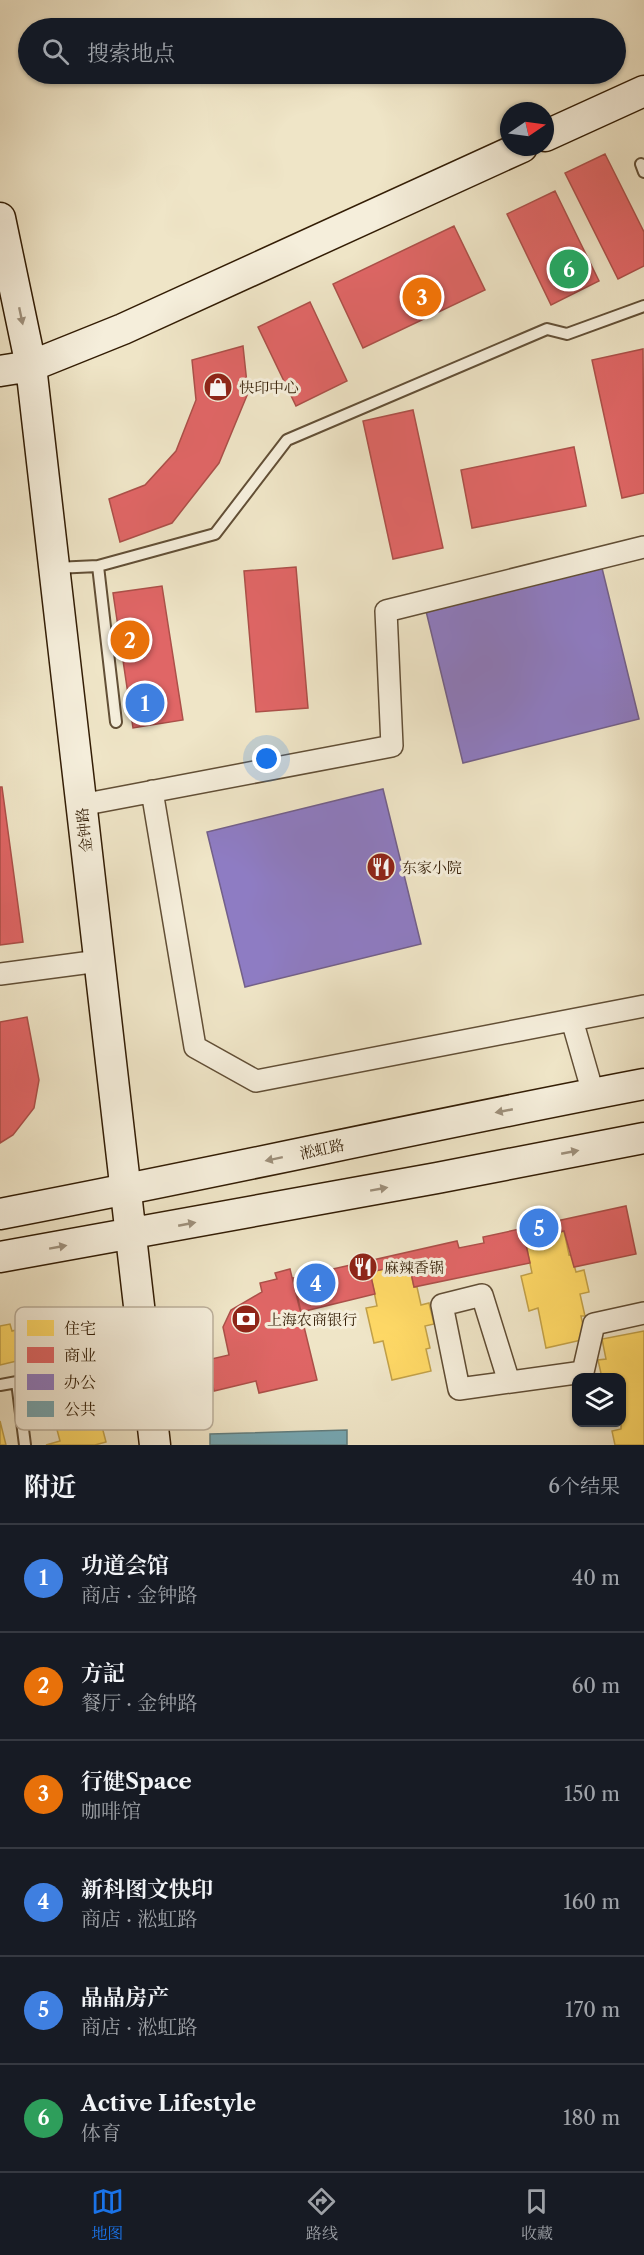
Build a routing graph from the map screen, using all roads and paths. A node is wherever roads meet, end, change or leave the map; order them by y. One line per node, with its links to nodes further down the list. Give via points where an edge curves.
1 (644, 91): 2 (street)
2 (554, 132)
3 (502, 156): 6 (street, via 123,329)
4 (0, 218): 6 (street, 金钟路, one-way to 6)
5 (644, 306): 9 (lane, via 567,334 547,329 287,440 214,534)
6 (31, 366): 7 (street); 10 (street, 金钟路)
7 (0, 371)
8 (644, 547): 12 (street, via 386,610 392,746)
9 (98, 566): 10 (lane); 11 (lane)
10 (55, 568): 13 (street, 金钟路)
11 (116, 722)
12 (152, 791): 13 (street); 17 (street, via 195,1047 256,1081)
13 (81, 805): 14 (street, 金钟路)
14 (99, 961): 15 (street); 21 (street, 金钟路)
15 (0, 974)
16 (644, 1006): 17 (street)
17 (572, 1020): 19 (street)
18 (644, 1084): 19 (street, 淞虹路)
19 (593, 1093): 21 (street, 淞虹路, one-way to 21)
20 (644, 1138): 23 (street, one-way to 20)
21 (125, 1190): 22 (street, 淞虹路); 23 (street, 金钟路)
22 (0, 1214)
23 (130, 1235): 24 (street, one-way to 23); 25 (street, 金钟路)
24 (0, 1257)
25 (139, 1307)
26 (644, 1313): 28 (street, via 594,1324 583,1372)
27 (15, 1382): 29 (lane)
28 (509, 1382): 28 (street, via 459,1389 442,1305 482,1295)
29 (0, 1385)
30 (23, 1430): 32 (lane)
31 (153, 1430): 33 (street, 金钟路)
32 (25, 1445)
33 (155, 1445)

